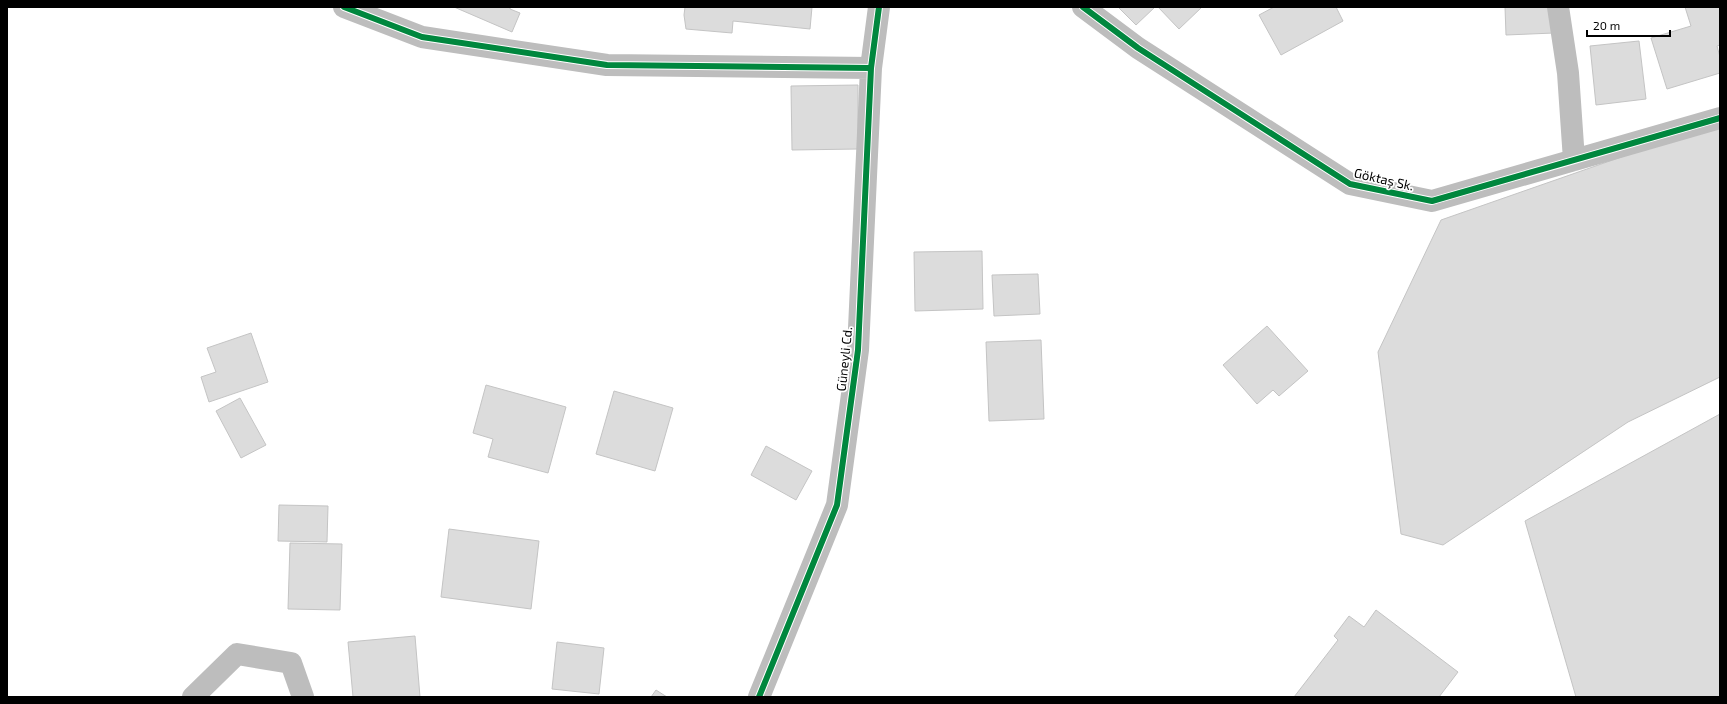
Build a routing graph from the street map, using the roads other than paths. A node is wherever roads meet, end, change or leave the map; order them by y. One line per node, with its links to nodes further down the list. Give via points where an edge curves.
1 (344, 7): 5 (street, via 422,38 607,65)
2 (879, 7): 5 (street, Güneyli Cd.)
3 (1083, 7): 7 (street, Göktaş Sk., via 1138,48 1350,184 1432,200)
4 (1558, 7): 7 (street, via 1568,73)
5 (871, 68): 10 (street, Güneyli Cd., via 858,350 837,505)
6 (1720, 118): 7 (street, Göktaş Sk.)
7 (1574, 160)
8 (193, 697): 9 (street, via 237,654 291,663)
9 (303, 697)
10 (759, 697)

